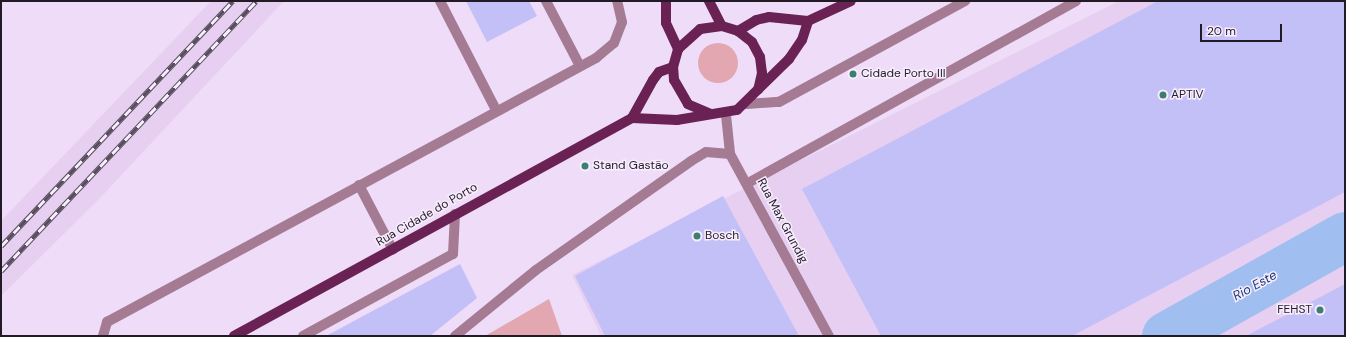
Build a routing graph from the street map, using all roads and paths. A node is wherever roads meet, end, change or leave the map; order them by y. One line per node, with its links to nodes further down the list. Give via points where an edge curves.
1 (440, 1): 18 (street)
2 (546, 1): 14 (street)
3 (617, 1): 14 (street, via 622,22 614,43)
4 (666, 1): 13 (main road, via 666,23)
5 (709, 1): 11 (main road)
6 (851, 1): 9 (main road)
7 (965, 1): 17 (street, via 779,102)
8 (1076, 1): 23 (street)
9 (839, 3): 10 (main road)
10 (808, 21): 12 (main road, via 769,17 756,20); 16 (main road, via 802,40 789,59)
11 (722, 26): 12 (main road); 13 (main road, via 700,29)
12 (738, 31): 16 (main road, via 752,42 760,57 762,73)
13 (678, 49): 15 (main road)
14 (580, 66): 18 (street)
15 (673, 67): 19 (main road, via 679,93 688,104); 21 (main road, via 659,72)
16 (758, 90): 17 (main road)
17 (747, 104): 20 (main road)
18 (496, 110): 24 (street)
19 (713, 115): 20 (main road); 21 (main road, via 676,120)
20 (726, 115): 22 (street, Rua Max Grundig)
21 (632, 118): 25 (main road, Rua Cidade do Porto)
22 (730, 154): 23 (street, Rua Max Grundig); 30 (street, via 706,152 691,161 536,270)
23 (748, 183): 31 (street, Rua Max Grundig)
24 (359, 185): 26 (street); 27 (street, via 107,322)
25 (455, 214): 26 (main road, Rua Cidade do Porto); 29 (street, via 453,254)
26 (393, 250): 28 (main road, Rua Cidade do Porto)
27 (102, 335)
28 (234, 336)
29 (303, 336)
30 (455, 336)
31 (829, 336)

